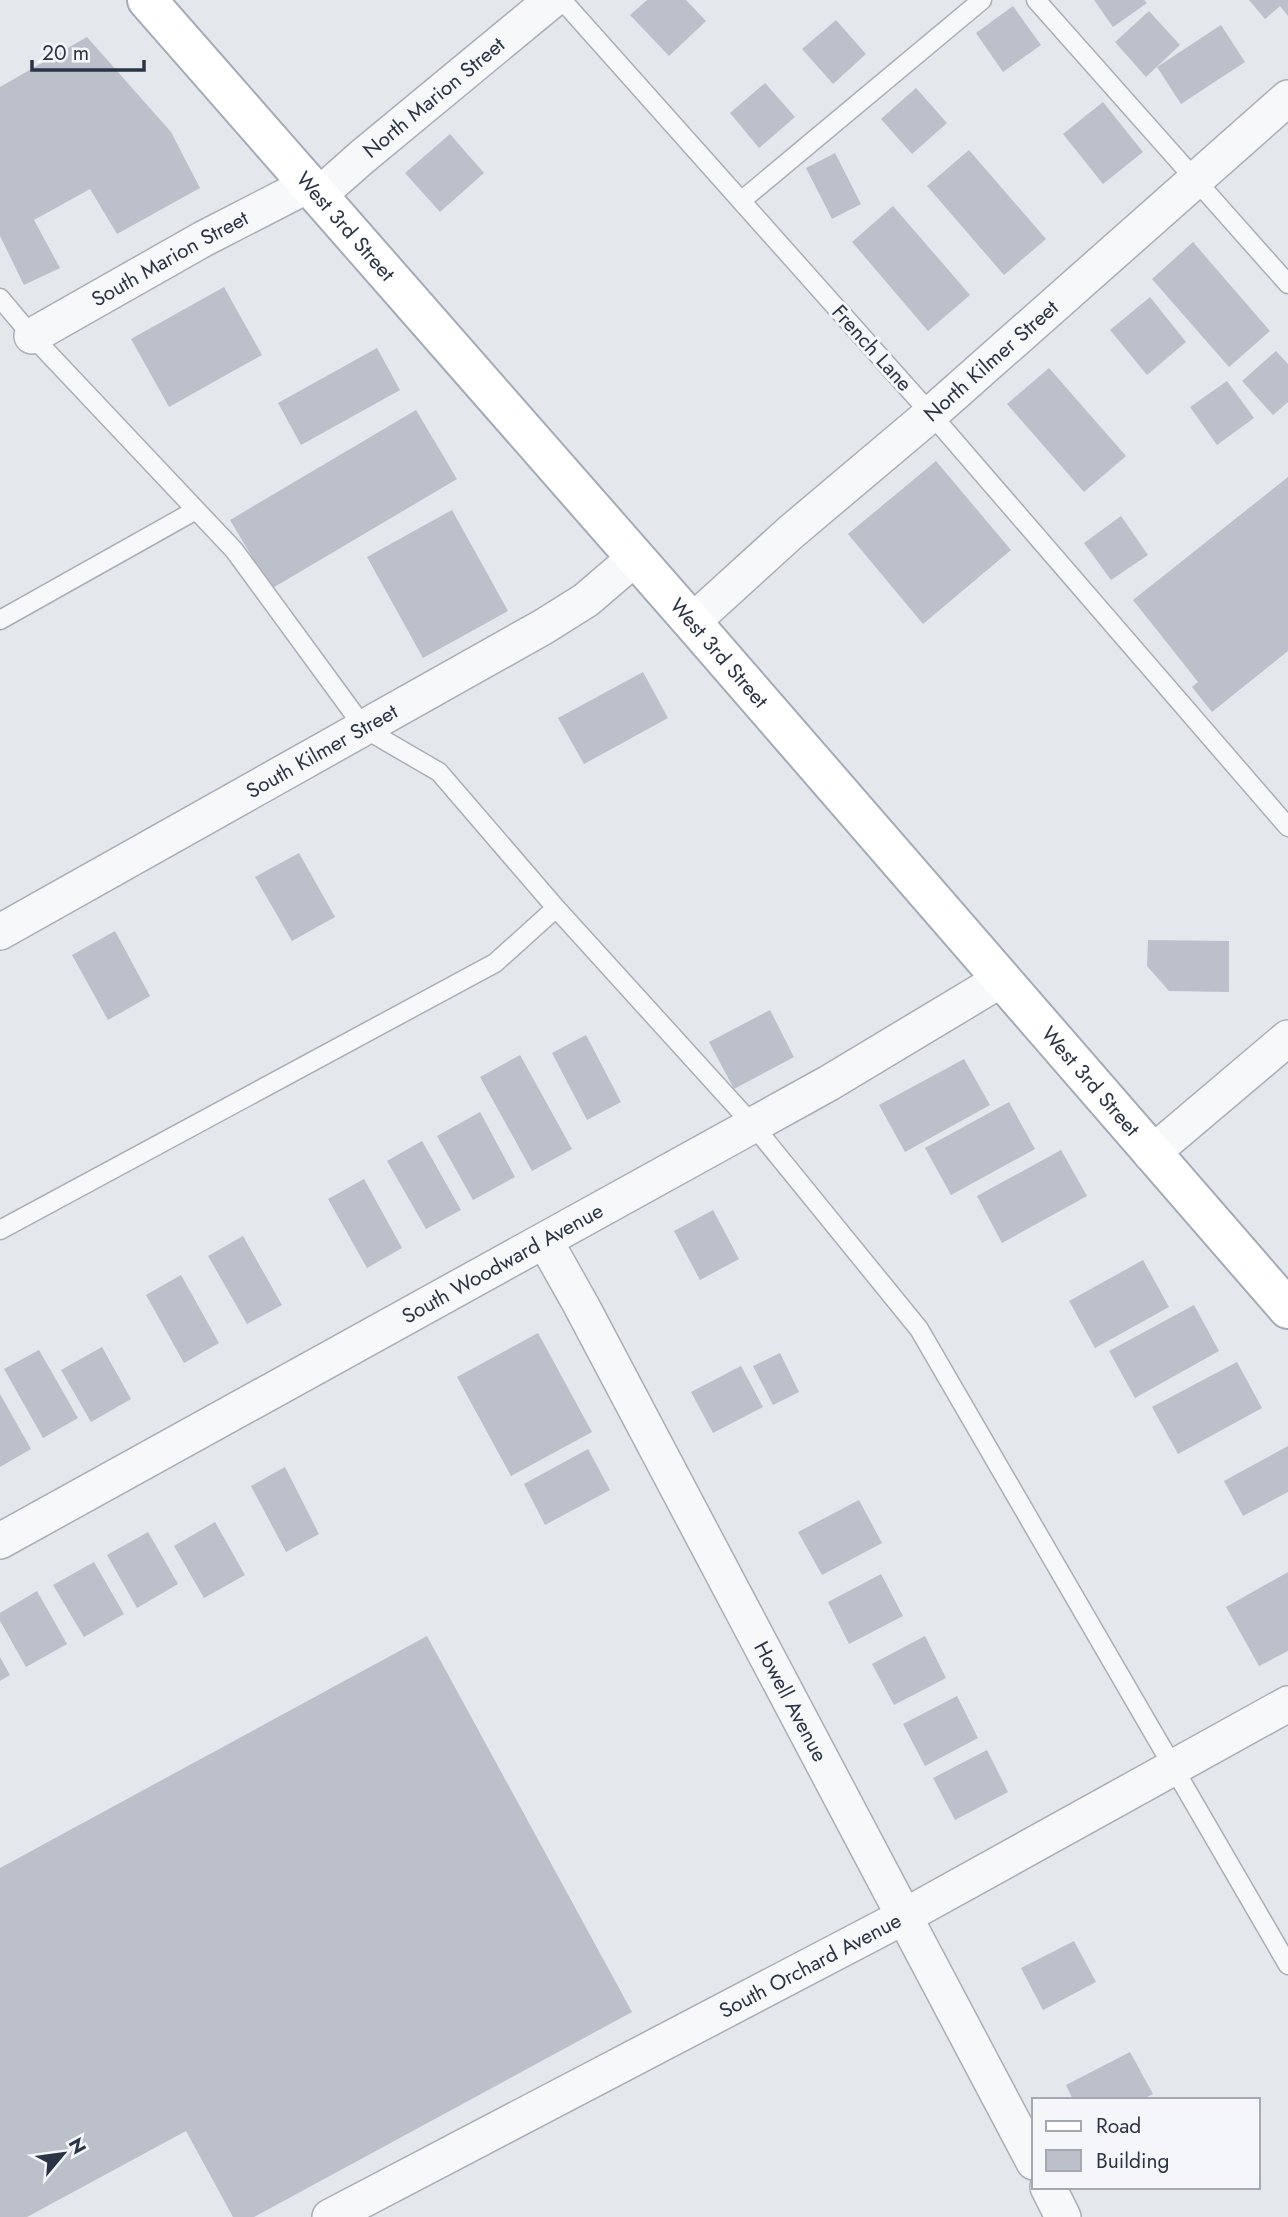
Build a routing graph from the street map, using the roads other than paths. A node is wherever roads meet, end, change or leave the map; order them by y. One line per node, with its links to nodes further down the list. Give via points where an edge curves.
1 (147, 0): 8 (main road, West 3rd Street)
2 (552, 0): 8 (street, North Marion Street, via 362,157)
3 (562, 0): 9 (lane, French Lane)
4 (982, 0): 9 (lane)
5 (1036, 0): 7 (lane)
6 (1288, 98): 7 (street, North Kilmer Street)
7 (1197, 180): 10 (lane); 13 (street, North Kilmer Street)
8 (313, 190): 12 (street, South Marion Street, via 203,239); 15 (main road, West 3rd Street)
9 (741, 201): 13 (lane, French Lane)
10 (1288, 284)
11 (0, 298): 12 (lane)
12 (32, 336): 14 (lane)
13 (931, 414): 17 (street, North Kilmer Street); 19 (lane, French Lane)
14 (196, 510): 16 (lane); 18 (lane, via 234,550)
15 (635, 558): 17 (main road, West 3rd Street); 18 (street, South Kilmer Street, via 565,614)
16 (0, 620)
17 (692, 622): 22 (main road, West 3rd Street)
18 (365, 729): 20 (lane, via 439,772); 21 (street, South Kilmer Street)
19 (1288, 827)
20 (556, 908): 24 (lane); 26 (lane, via 495,963)
21 (0, 932)
22 (1002, 979): 24 (street, South Woodward Avenue); 25 (main road, West 3rd Street)
23 (1288, 1038): 25 (street)
24 (753, 1125): 27 (street, South Woodward Avenue); 31 (lane, via 919,1329)
25 (1151, 1154): 28 (main road, West 3rd Street)
26 (0, 1230)
27 (545, 1241): 29 (street, South Woodward Avenue); 32 (street, Howell Avenue)
28 (1288, 1309)
29 (0, 1541)
30 (1288, 1704): 31 (street, South Orchard Avenue)
31 (1172, 1768): 32 (street, South Orchard Avenue); 33 (lane)
32 (905, 1916): 34 (street, Howell Avenue); 36 (street, South Orchard Avenue)
33 (1288, 1965)
34 (1032, 2158)
35 (1049, 2189): 37 (street)
36 (330, 2217)
37 (1063, 2217)

